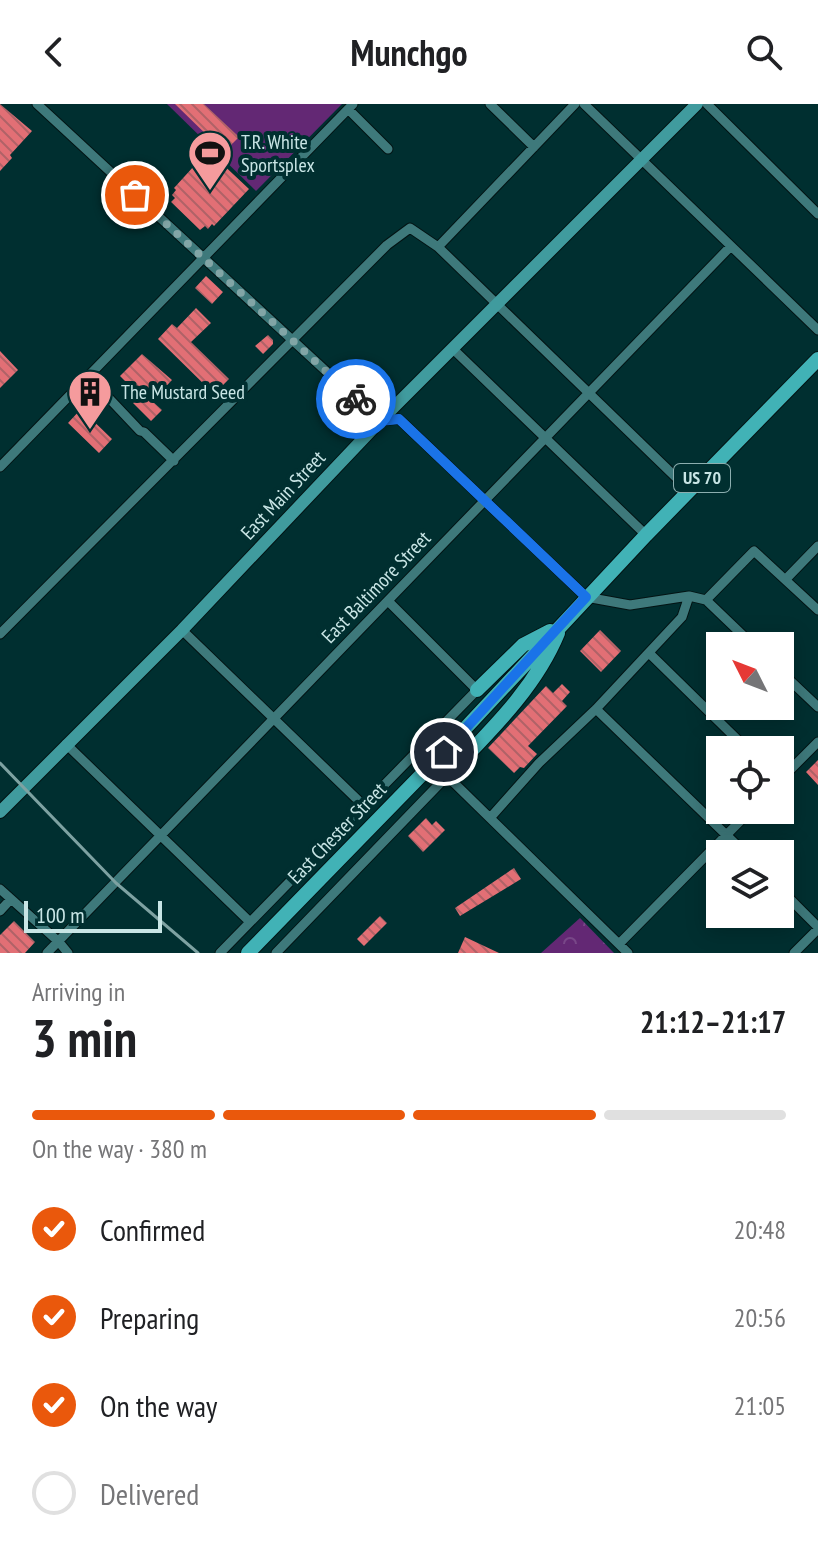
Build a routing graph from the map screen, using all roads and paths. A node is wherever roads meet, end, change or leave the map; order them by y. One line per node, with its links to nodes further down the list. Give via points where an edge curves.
1 (37, 104): 14 (street)
2 (490, 104): 8 (street)
3 (575, 104): 8 (street)
4 (584, 104): 10 (street)
5 (697, 104): 10 (main road, East Main Street)
6 (707, 104): 11 (street)
7 (350, 106): 9 (street); 14 (street)
8 (534, 147): 13 (street)
9 (388, 149)
10 (641, 159): 12 (street); 15 (main road, East Main Street)
11 (818, 214)
12 (731, 246): 16 (street); 21 (street, East Baltimore Street)
13 (438, 247): 15 (street); 17 (street, via 410,228)
14 (204, 258): 17 (street); 20 (street)
15 (498, 305): 18 (main road, East Main Street); 21 (street)
16 (818, 330)
17 (293, 341): 22 (street); 24 (street)
18 (453, 349): 22 (main road, East Main Street); 23 (street)
19 (818, 359): 26 (highway, East Chester Street / US 70)
20 (88, 376): 24 (street); 25 (street)
21 (589, 393): 23 (street, East Baltimore Street); 26 (street)
22 (380, 421): 27 (street, via 399,419); 37 (main road, East Main Street)
23 (545, 438): 27 (street, East Baltimore Street); 28 (street)
24 (174, 461): 39 (street)
25 (0, 467)
26 (690, 491): 28 (highway, East Chester Street / US 70)
27 (485, 501): 32 (street); 34 (street, East Baltimore Street)
28 (646, 535): 32 (highway, East Chester Street / US 70)
29 (818, 546): 30 (street)
30 (786, 579): 33 (street, via 754,551); 35 (street)
31 (689, 596): 32 (street, via 630,605); 33 (street); 40 (street, via 682,617)
32 (586, 597): 36 (highway, East Chester Street / US 70)
33 (706, 600): 38 (street)
34 (388, 601): 42 (street); 45 (street, East Baltimore Street)
35 (818, 610)
36 (561, 625): 42 (highway, via 523,645); 50 (highway, via 548,657 509,710); 69 (highway, East Chester Street / US 70)
37 (182, 630): 45 (street); 48 (main road, East Main Street)
38 (739, 632)
39 (0, 634)
40 (649, 653): 44 (street); 46 (street)
41 (794, 684): 43 (street)
42 (477, 690): 51 (street)
43 (818, 707)
44 (596, 709): 53 (street); 55 (street)
45 (274, 719): 51 (street); 56 (street, East Baltimore Street)
46 (734, 736)
47 (818, 742): 49 (street)
48 (66, 744): 52 (main road, East Main Street); 56 (street)
49 (794, 766)
50 (447, 776): 53 (street); 70 (street)
51 (363, 805): 62 (street)
52 (0, 812)
53 (490, 818): 65 (street)
54 (738, 824): 55 (street)
55 (727, 835): 57 (street); 65 (street)
56 (161, 836): 62 (street); 64 (street, East Baltimore Street)
57 (732, 840)
58 (0, 889): 59 (street)
59 (11, 899): 61 (street); 64 (street)
60 (794, 903): 63 (street)
61 (0, 911)
62 (250, 922): 68 (street)
63 (818, 928): 72 (street)
64 (59, 942): 66 (street, East Baltimore Street); 67 (street)
65 (619, 944): 71 (street)
66 (47, 953)
67 (68, 953)
68 (220, 953)
69 (248, 953)
70 (276, 953)
71 (628, 953)
72 (794, 953)

